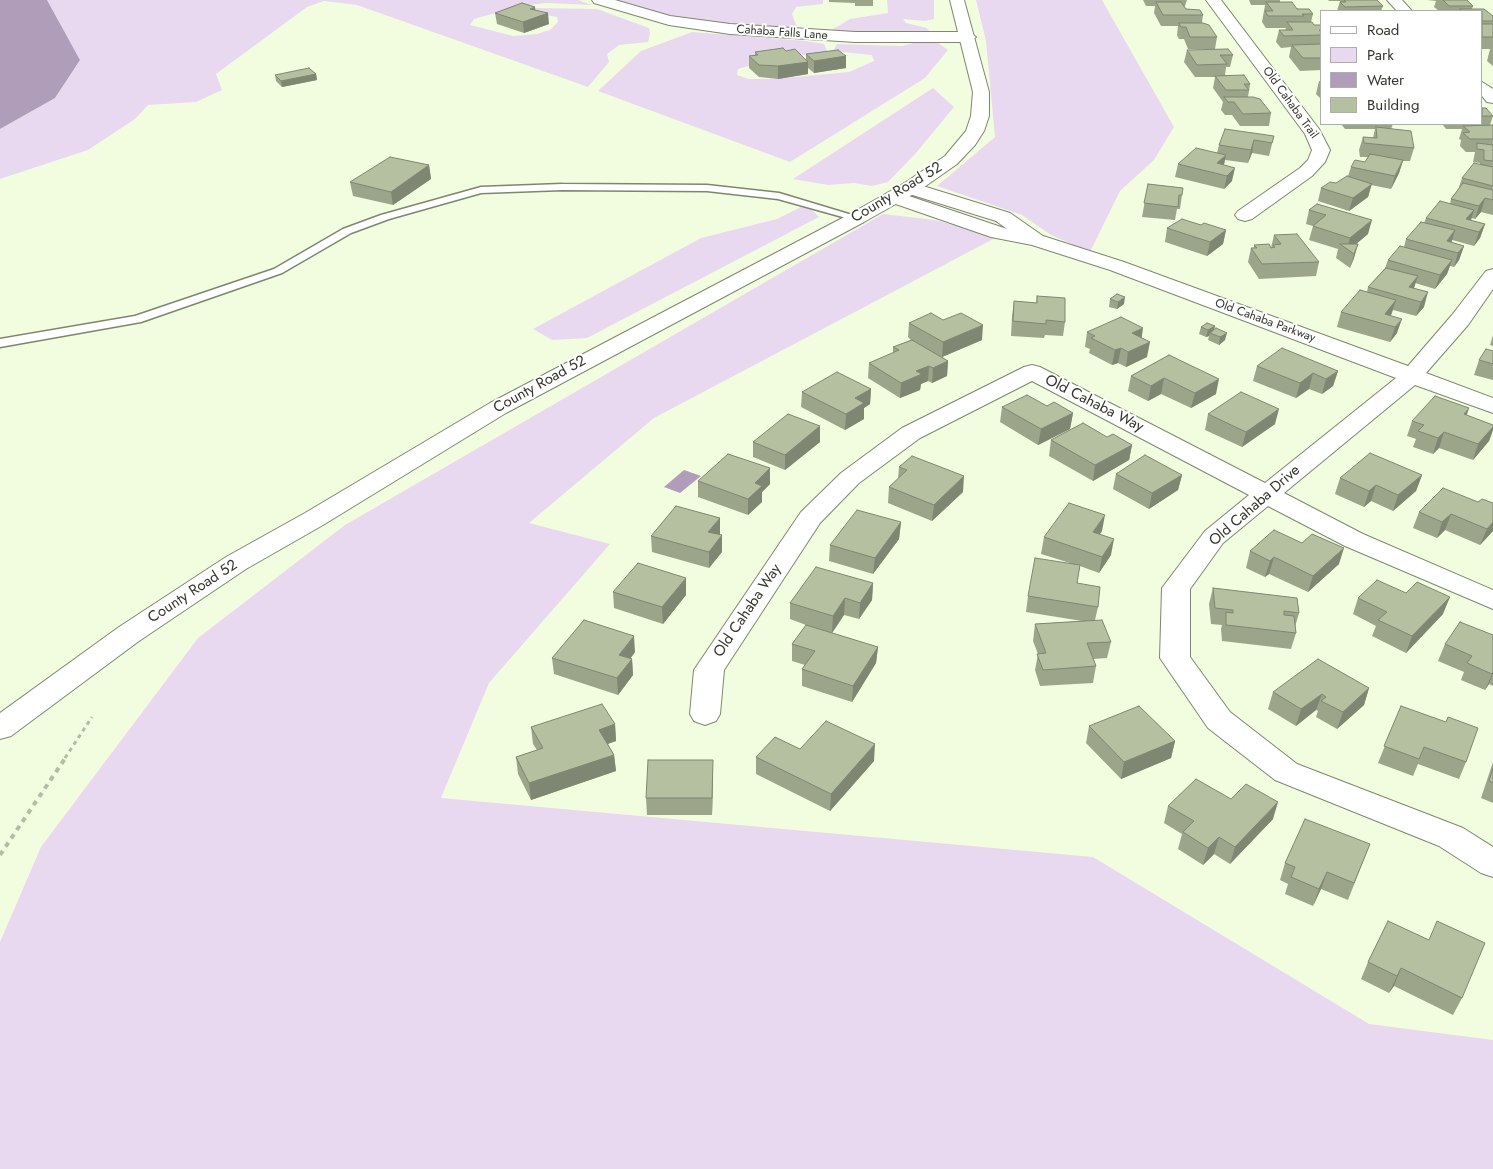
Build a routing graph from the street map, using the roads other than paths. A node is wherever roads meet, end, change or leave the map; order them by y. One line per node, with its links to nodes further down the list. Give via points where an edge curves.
1 (599, 0): 6 (street, Cahaba Falls Lane, via 669,20 730,29 881,38)
2 (957, 0): 6 (street, County Road 52)
3 (1213, 0): 10 (street, Old Cahaba Trail, via 1313,133 1321,150 1316,162 1306,172)
4 (1394, 0): 5 (street)
5 (1404, 10)
6 (968, 38): 9 (street, County Road 52, via 980,92 976,131 951,160)
7 (1483, 88): 8 (street)
8 (1493, 98)
9 (902, 193): 11 (street, County Road 52); 14 (street, Old Cahaba Parkway, via 998,233 1036,240 1117,266)
10 (1245, 215)
11 (857, 218): 13 (lane, via 779,196 707,188 481,190 347,231 278,270 136,319); 19 (street, County Road 52, via 558,374 444,439 236,564 129,634)
12 (1493, 275): 14 (street, Old Cahaba Drive)
13 (0, 342)
14 (1412, 376): 15 (street, Old Cahaba Parkway); 16 (street, Old Cahaba Drive)
15 (1493, 406)
16 (1265, 494): 17 (street, Old Cahaba Way, via 1354,540); 18 (street, Old Cahaba Way, via 1032,372 911,433 850,478 810,518 709,670); 20 (street, Old Cahaba Drive, via 1214,537 1176,588 1175,658 1219,720 1286,772 1451,837)
17 (1493, 600)
18 (704, 714)
19 (0, 728)
20 (1493, 864)

